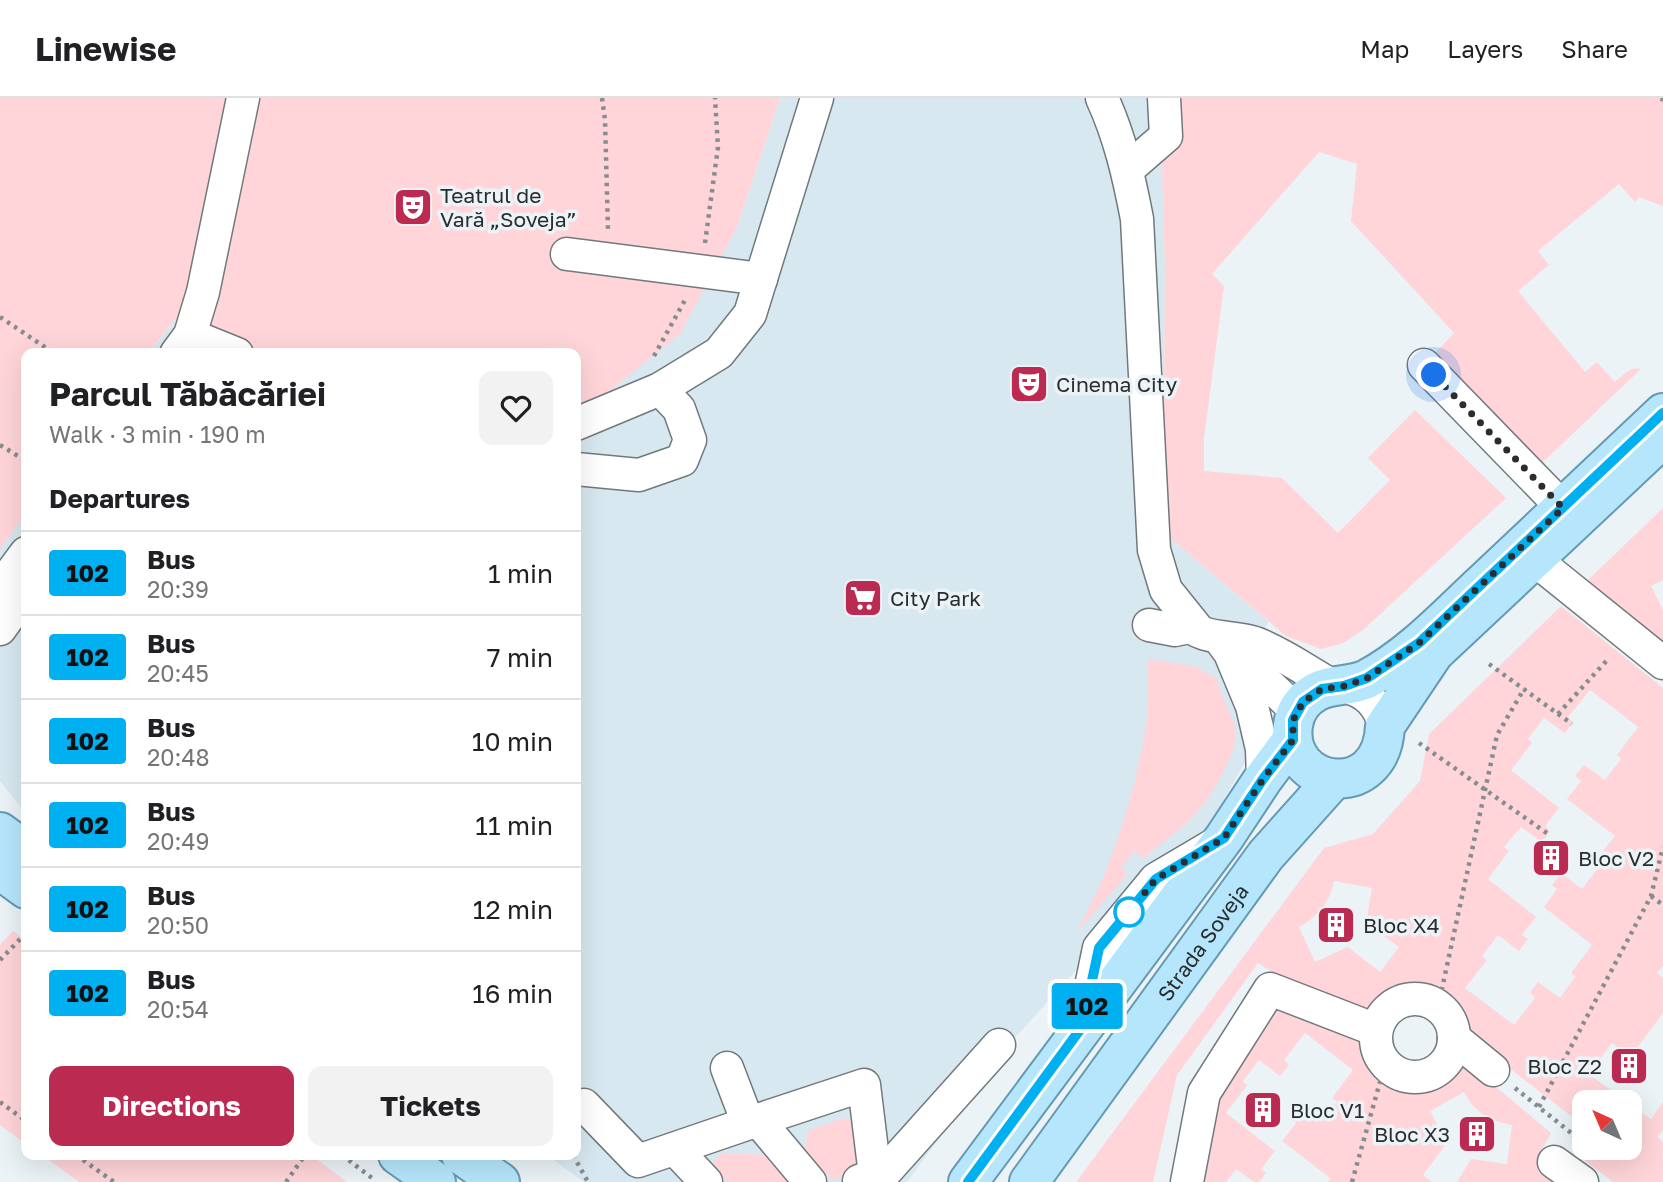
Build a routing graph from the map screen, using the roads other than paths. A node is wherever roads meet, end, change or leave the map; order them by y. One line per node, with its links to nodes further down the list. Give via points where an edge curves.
1 (243, 98): 8 (street, via 203,292)
2 (817, 98): 7 (street)
3 (1102, 98): 5 (street)
4 (1164, 98): 5 (street, via 1166,136)
5 (1128, 169): 23 (street, via 1137,219 1154,550 1166,590)
6 (567, 254): 7 (street)
7 (761, 279): 11 (street, via 750,314 719,353)
8 (183, 344): 9 (street)
9 (205, 348)
10 (1424, 365): 16 (street)
11 (660, 389): 13 (street); 15 (street, via 679,409 690,440 682,460 639,475)
12 (1663, 413): 16 (main road, Strada Soveja)
13 (581, 422)
14 (1663, 438): 17 (main road, Strada Soveja)
15 (581, 469)
16 (1563, 508): 25 (main road, Strada Soveja, via 1419,643 1367,678)
17 (1534, 559): 24 (street); 27 (main road, Strada Soveja, via 1434,653)
18 (21, 560): 19 (street)
19 (0, 588)
20 (21, 600): 22 (street)
21 (1150, 615): 23 (street, via 1178,617)
22 (1, 627)
23 (1209, 637): 25 (street, via 1256,643); 26 (street, via 1250,667); 28 (street, via 1252,706)
24 (1663, 663)
25 (1339, 686): 26 (main road, Strada Soveja, via 1312,694); 27 (street, via 1359,690 1371,699)
26 (1295, 726): 28 (main road, Strada Soveja); 29 (main road, via 1297,754 1319,775)
27 (1385, 726): 29 (main road, Strada Soveja, via 1380,754 1372,765 1348,778)
28 (1263, 779): 51 (main road, Strada Soveja)
29 (1334, 779): 52 (main road, Strada Soveja, via 1265,855)
30 (0, 832): 31 (main road)
31 (21, 847)
32 (0, 870): 33 (main road)
33 (21, 885)
34 (1376, 1030): 35 (street, via 1381,1017 1411,999 1438,1007 1452,1026); 35 (street, via 1375,1041 1385,1064 1410,1077 1437,1070 1446,1061); 53 (street, via 1270,989 1204,1093)
35 (1454, 1038): 38 (street)
36 (999, 1045): 46 (street, via 886,1171)
37 (727, 1068): 40 (street)
38 (1493, 1070)
39 (584, 1105): 45 (street)
40 (753, 1121): 41 (street); 46 (street, via 864,1086); 50 (street)
41 (675, 1149): 45 (street); 49 (street)
42 (405, 1160): 47 (main road)
43 (468, 1160): 48 (main road)
44 (1554, 1162): 54 (street)
45 (641, 1169)
46 (865, 1179)
47 (436, 1182)
48 (500, 1182)
49 (706, 1182)
50 (810, 1182)
51 (968, 1182)
52 (1029, 1182)
53 (1186, 1182)
54 (1582, 1182)

